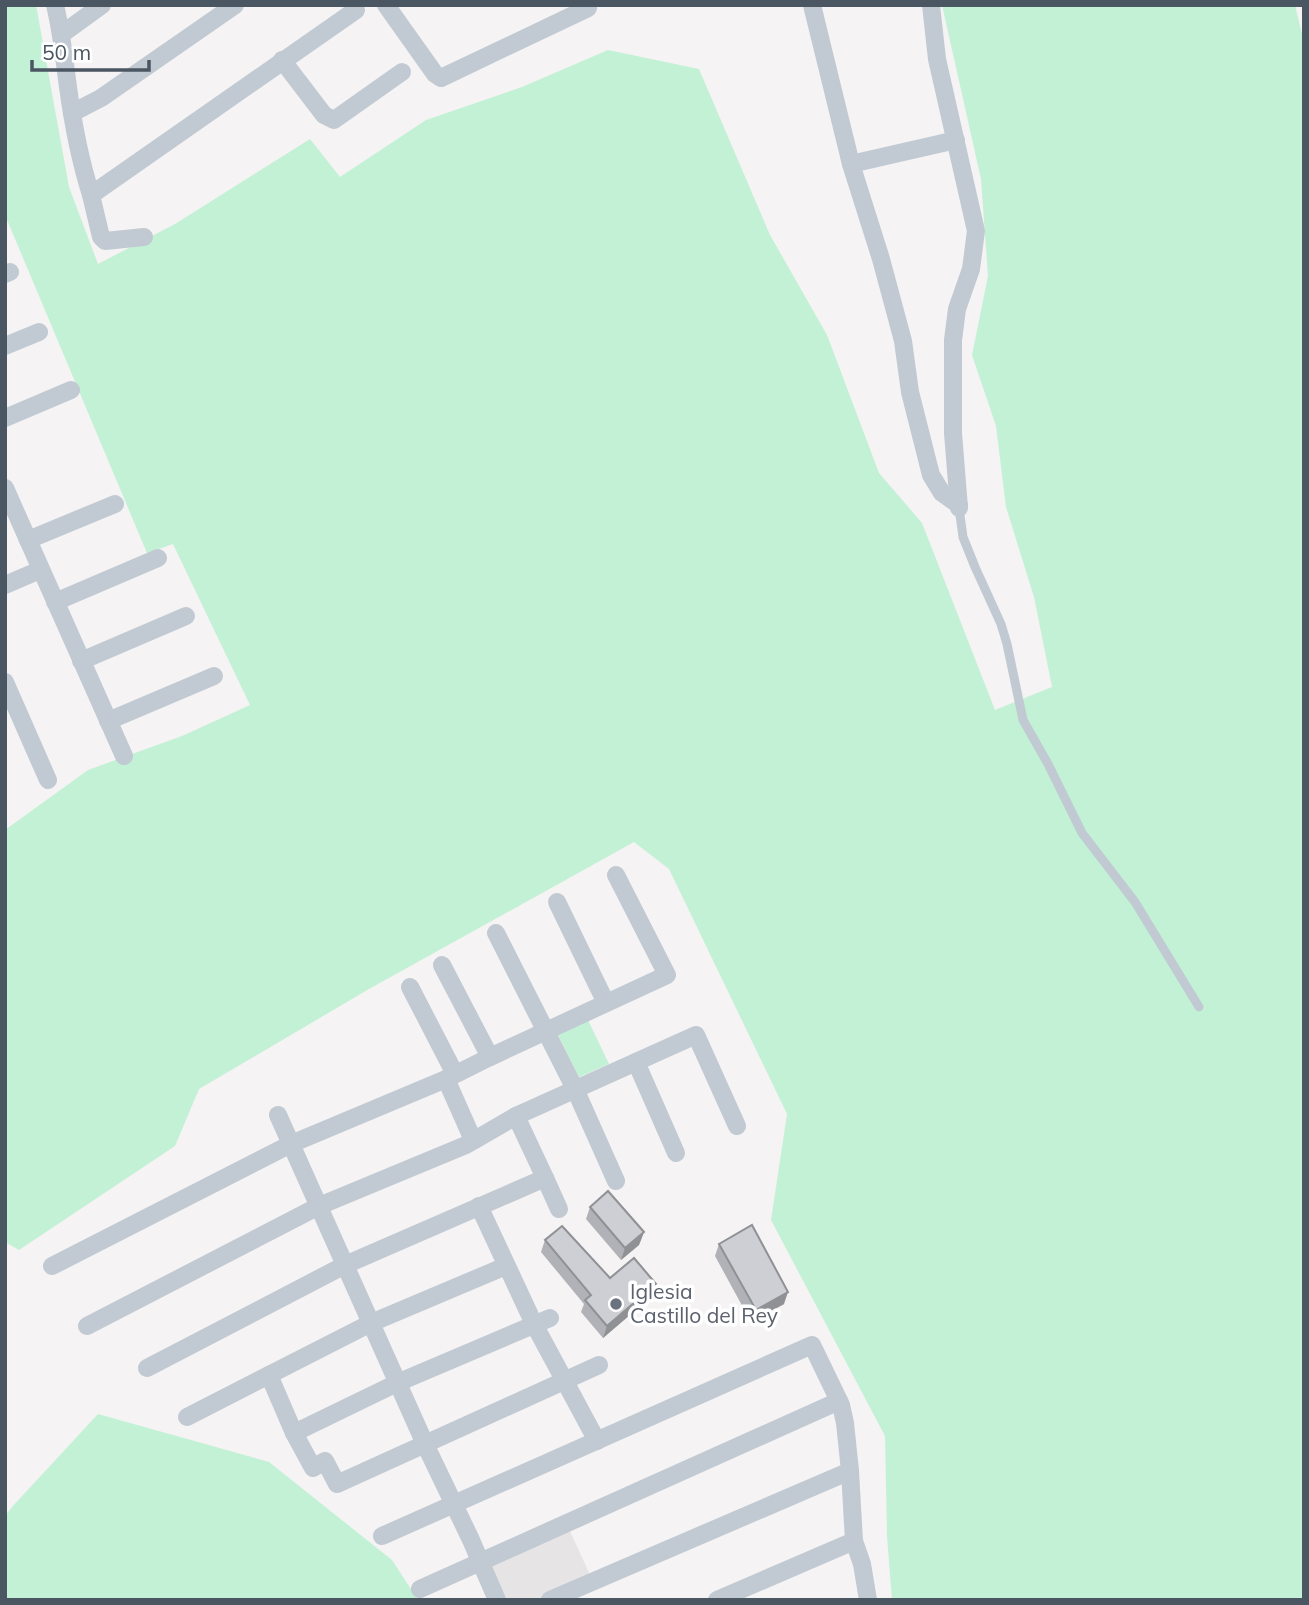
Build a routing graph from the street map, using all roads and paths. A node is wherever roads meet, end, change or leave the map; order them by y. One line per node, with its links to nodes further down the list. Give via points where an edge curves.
1 (55, 5): 9 (street)
2 (102, 5): 9 (street)
3 (235, 5): 12 (street)
4 (386, 5): 7 (street, via 441,78)
5 (812, 5): 14 (street)
6 (931, 5): 13 (street, via 937,59)
7 (589, 6)
8 (356, 10): 10 (street)
9 (62, 34): 12 (street)
10 (282, 60): 11 (street, via 324,115 334,120); 15 (street)
11 (402, 72)
12 (72, 113): 15 (street)
13 (956, 140): 14 (street); 23 (street, via 976,231 953,340)
14 (851, 164): 23 (street, via 903,341 910,392 931,475)
15 (91, 195): 16 (street, via 103,240)
16 (145, 237)
17 (39, 332): 18 (street)
18 (5, 346)
19 (71, 390): 20 (street)
20 (5, 418)
21 (6, 492): 24 (street)
22 (115, 504): 24 (street)
23 (959, 507): 42 (lane, via 963,537 1001,624 1023,720 1082,833 1135,902)
24 (27, 540): 26 (street)
25 (158, 558): 28 (street)
26 (40, 570): 27 (street); 28 (street)
27 (5, 585)
28 (55, 601): 30 (street)
29 (186, 616): 30 (street)
30 (81, 660): 33 (street)
31 (214, 676): 33 (street)
32 (5, 682): 35 (street)
33 (108, 721): 34 (street)
34 (124, 756)
35 (48, 780)
36 (616, 875): 41 (street, via 667,975)
37 (557, 902): 41 (street)
38 (496, 933): 43 (street)
39 (442, 965): 44 (street)
40 (410, 987): 46 (street)
41 (606, 1003): 43 (street)
42 (1199, 1007)
43 (545, 1031): 44 (street); 47 (street)
44 (490, 1057): 46 (street)
45 (636, 1062): 47 (street); 50 (street, via 696,1035); 53 (street)
46 (451, 1077): 51 (street); 52 (street)
47 (575, 1089): 49 (street); 55 (street)
48 (278, 1115): 52 (street)
49 (516, 1116): 51 (street); 54 (street)
50 (737, 1126)
51 (470, 1142): 56 (street)
52 (291, 1144): 56 (street); 60 (street)
53 (676, 1153)
54 (545, 1178): 57 (street); 58 (street)
55 (617, 1181)
56 (319, 1206): 59 (street); 64 (street)
57 (479, 1206): 59 (street); 61 (street)
58 (559, 1209)
59 (345, 1265): 63 (street); 66 (street)
60 (52, 1266)
61 (506, 1266): 62 (street); 63 (street)
62 (542, 1321): 68 (street); 69 (street)
63 (370, 1323): 67 (street); 69 (street)
64 (87, 1326)
65 (598, 1365): 68 (street)
66 (148, 1367)
67 (269, 1375): 71 (street); 72 (street)
68 (564, 1381): 73 (street); 74 (street)
69 (397, 1383): 72 (street); 74 (street)
70 (839, 1401): 73 (street, via 812,1345); 75 (street); 79 (street)
71 (187, 1417)
72 (295, 1433): 74 (street, via 313,1468 326,1461 337,1484)
73 (597, 1441): 76 (street)
74 (425, 1444): 76 (street)
75 (850, 1471): 78 (street); 82 (street)
76 (453, 1505): 77 (street); 79 (street)
77 (382, 1536)
78 (855, 1541): 83 (street); 84 (street)
79 (481, 1562): 80 (street); 81 (street)
80 (420, 1589)
81 (496, 1600)
82 (550, 1600)
83 (717, 1600)
84 (868, 1600)

